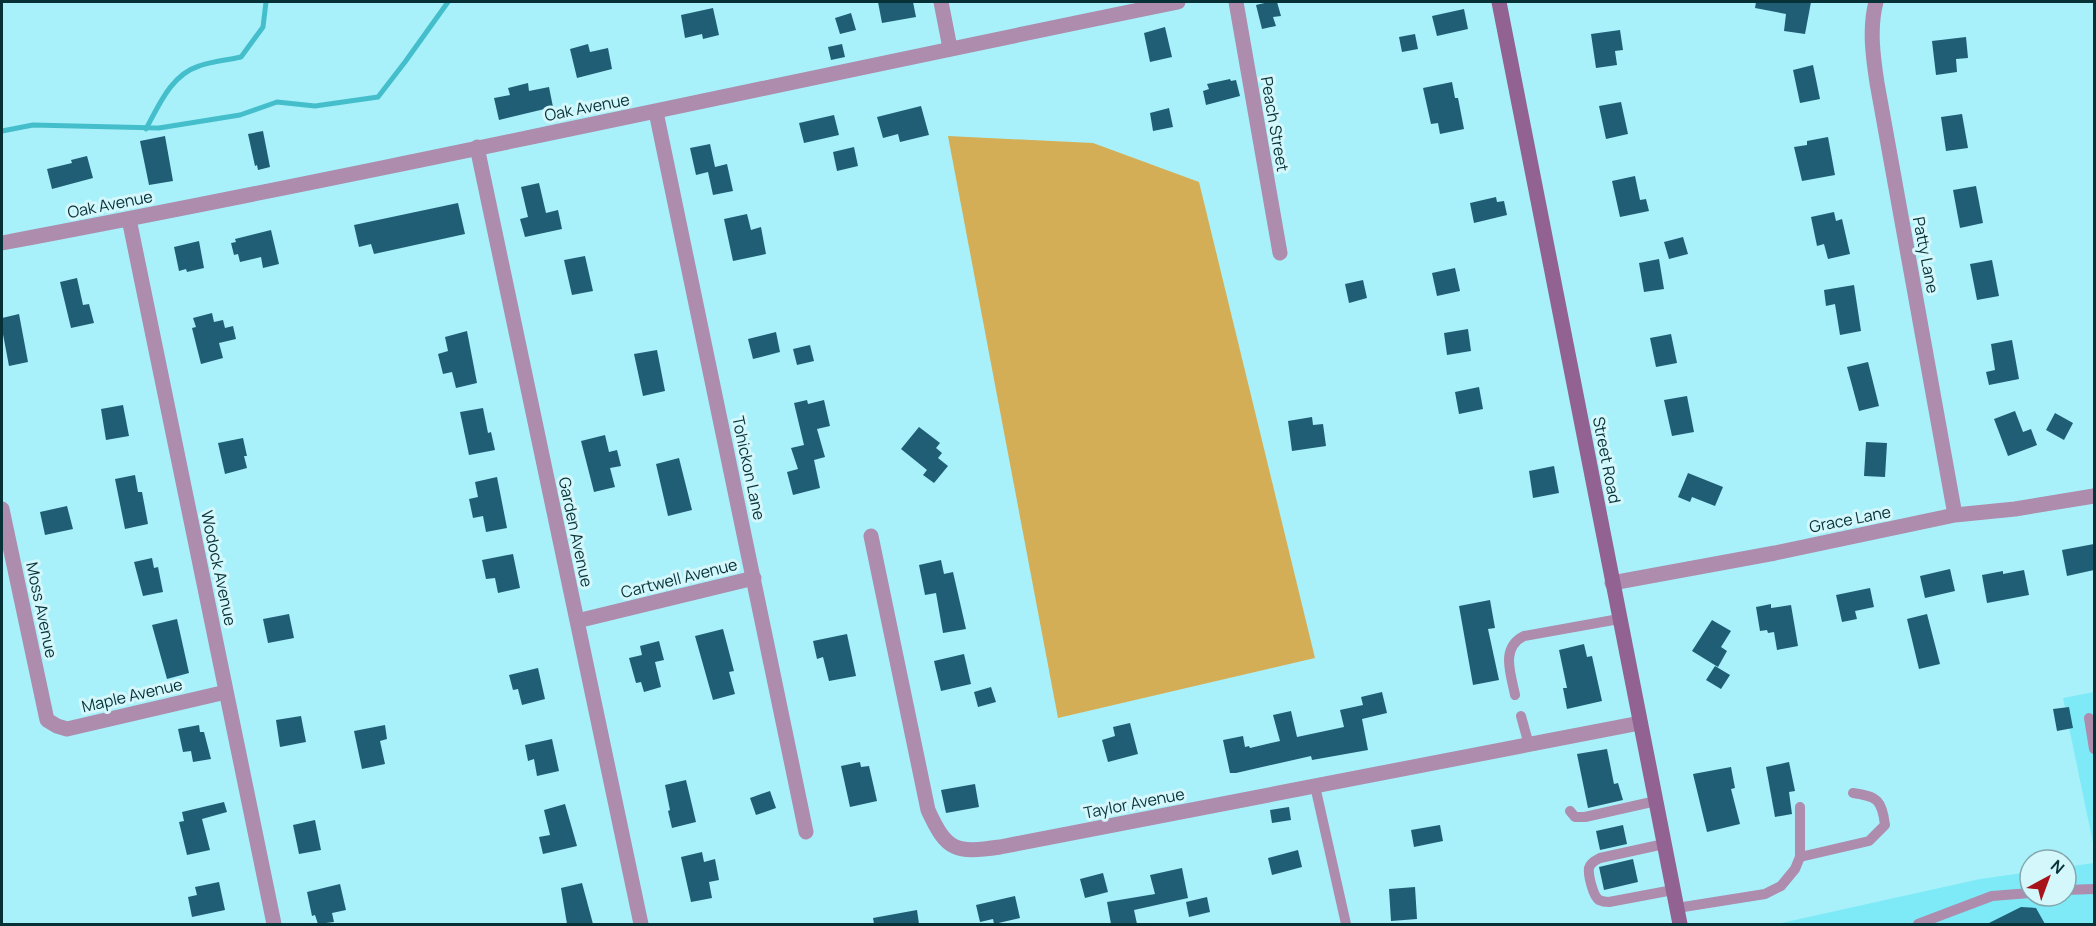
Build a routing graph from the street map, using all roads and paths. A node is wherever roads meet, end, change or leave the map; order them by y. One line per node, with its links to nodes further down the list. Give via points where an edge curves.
1 (941, 2): 6 (street)
2 (1178, 2): 6 (street, Oak Avenue)
3 (1236, 2): 11 (street, Peach Street)
4 (1499, 2): 17 (main road, Street Road)
5 (1876, 2): 14 (street, Patty Lane, via 1872,27 1877,83)
6 (950, 48): 7 (street, Oak Avenue)
7 (656, 112): 8 (street, Oak Avenue); 16 (street, Tohickon Lane)
8 (477, 147): 9 (street, Oak Avenue); 19 (street, Garden Avenue)
9 (129, 219): 10 (street, Oak Avenue); 20 (street, Wodock Avenue)
10 (2, 243)
11 (1280, 253)
12 (2094, 496): 14 (street, Grace Lane)
13 (2, 509): 24 (street, Moss Avenue)
14 (1955, 515): 17 (street, Grace Lane)
15 (871, 536): 28 (street, Taylor Avenue, via 928,810 937,829 958,849 1000,847)
16 (754, 578): 19 (street, Cartwell Avenue); 33 (street, Tohickon Lane)
17 (1612, 583): 18 (main road, Street Road)
18 (1619, 620): 21 (lane, via 1518,639 1508,656); 25 (main road, Street Road)
19 (577, 621): 42 (street, Garden Avenue)
20 (226, 692): 24 (street, Maple Avenue, via 67,729); 41 (street, Wodock Avenue)
21 (1515, 695)
22 (1521, 716): 26 (lane)
23 (2089, 718): 27 (lane)
24 (47, 720)
25 (1640, 723): 26 (street, Taylor Avenue); 30 (main road, Street Road)
26 (1529, 745): 28 (street, Taylor Avenue)
27 (2094, 749)
28 (1315, 786): 43 (lane)
29 (1853, 793): 35 (lane, via 1870,795 1878,801 1885,825 1878,834 1869,841)
30 (1656, 801): 32 (lane, via 1585,817); 34 (main road, Street Road)
31 (1800, 807): 35 (lane)
32 (1570, 811)
33 (806, 832)
34 (1664, 844): 37 (main road, Street Road); 37 (lane, via 1593,862 1589,868 1594,895 1609,902)
35 (1800, 857): 40 (lane, via 1781,886 1765,894)
36 (2094, 889): 38 (lane)
37 (1673, 890): 40 (main road, Street Road)
38 (2078, 890)
39 (2018, 893): 45 (lane, via 1992,896)
40 (1677, 908): 44 (main road, Street Road)
41 (274, 924)
42 (641, 924)
43 (1346, 924)
44 (1680, 924)
45 (1918, 924)

